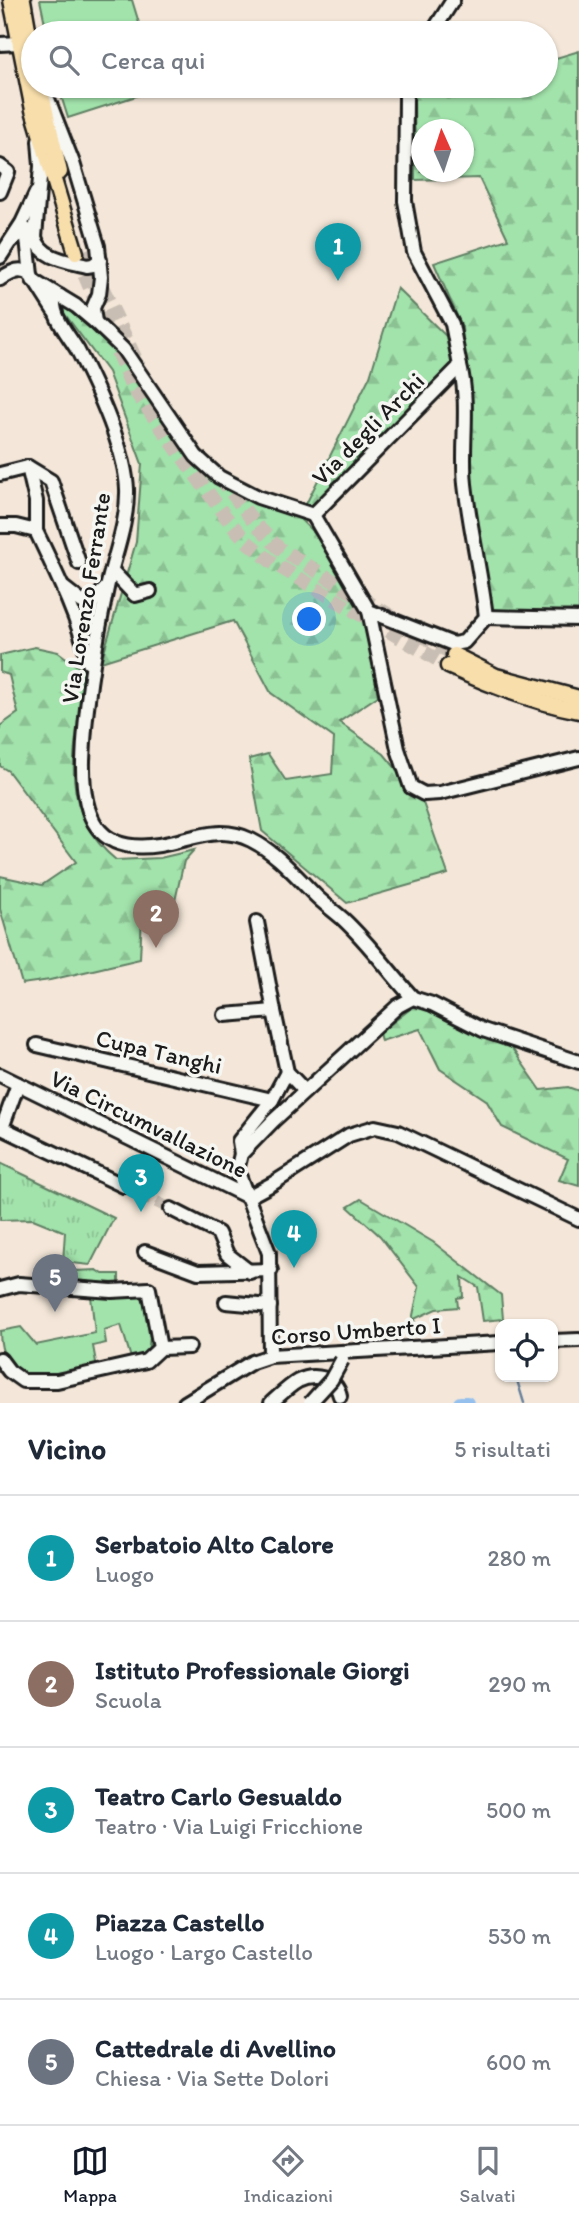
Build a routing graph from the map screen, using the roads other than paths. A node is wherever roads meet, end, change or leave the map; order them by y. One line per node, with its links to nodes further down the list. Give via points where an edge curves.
1 (11, 0): 6 (main road)
2 (23, 0): 4 (main road)
3 (453, 0): 5 (street)
4 (27, 21)
5 (440, 21)
6 (19, 43): 7 (street); 8 (main road)
7 (0, 44)
8 (21, 52)
9 (31, 98): 13 (main road)
10 (44, 98): 13 (main road, via 80,252)
11 (46, 98): 20 (street, via 73,163)
12 (406, 98): 29 (street, Via degli Archi, via 405,201 414,252 452,324)
13 (39, 134): 15 (street)
14 (0, 166): 16 (street, via 8,172)
15 (38, 190): 17 (street); 20 (street, via 35,237 41,249 87,266)
16 (0, 192)
17 (11, 241): 18 (street, via 25,228); 19 (street)
18 (28, 248): 21 (street); 23 (street, via 38,258 90,275)
19 (1, 254)
20 (100, 260): 23 (street)
21 (32, 277): 22 (street, via 18,270); 24 (street, Via degli Archi); 27 (street, Via Lorenzo Ferrante)
22 (0, 279)
23 (100, 287): 25 (street)
24 (60, 296): 26 (street, Via degli Archi); 27 (street, via 54,299)
25 (95, 302): 26 (street); 28 (street)
26 (76, 306): 28 (street, Via degli Archi)
27 (54, 312): 36 (street, Via Lorenzo Ferrante, via 78,351 117,440 127,488)
28 (95, 322): 32 (street, Via degli Archi, via 123,349 196,456 219,477 258,497)
29 (460, 366): 32 (street, Via degli Archi); 41 (street, via 465,386 465,482)
30 (27, 467): 31 (street); 34 (street, via 36,501); 35 (street, via 51,481)
31 (0, 474)
32 (313, 515): 40 (street)
33 (0, 526): 34 (street)
34 (36, 531): 37 (street)
35 (79, 563)
36 (111, 571): 38 (street, Via Lorenzo Ferrante); 39 (street, via 135,595)
37 (61, 585): 38 (street, via 82,602 91,603); 43 (street)
38 (108, 586): 43 (street, Via Lorenzo Ferrante)
39 (150, 591)
40 (369, 611): 41 (street, via 453,644 464,642); 46 (street, via 398,749 411,787 424,794 440,793)
41 (485, 617): 42 (street)
42 (579, 619)
43 (91, 670): 48 (street, Via Lorenzo Ferrante, via 83,762 95,827 109,840 127,846 158,846 212,832 250,839 275,855 344,919)
44 (579, 698): 45 (main road, via 451,661 495,688)
45 (579, 711)
46 (579, 758)
47 (257, 922): 49 (street)
48 (413, 998): 52 (street, via 483,1030); 56 (street, via 398,1006)
49 (274, 1010): 50 (street); 53 (street)
50 (225, 1015)
51 (37, 1045): 57 (street, Cupa Tanghi)
52 (579, 1062)
53 (287, 1072): 56 (street); 57 (street)
54 (0, 1075): 55 (street, Via Circumvallazione)
55 (18, 1084): 59 (street, via 2,1128); 60 (street, Via Circumvallazione)
56 (305, 1091): 58 (street)
57 (272, 1100): 58 (street, via 239,1142)
58 (241, 1154): 60 (street, via 237,1170)
59 (124, 1186)
60 (248, 1197): 62 (street, Via Circumvallazione, via 349,1135 375,1127 398,1132); 64 (street)
61 (171, 1209): 65 (street, via 218,1233 227,1254)
62 (579, 1219)
63 (145, 1252): 65 (street, via 198,1272)
64 (271, 1270): 65 (street); 68 (street)
65 (250, 1272)
66 (0, 1289): 73 (street, via 19,1284 149,1289)
67 (226, 1302): 68 (street)
68 (270, 1306): 74 (street)
69 (579, 1340): 70 (street)
70 (558, 1341)
71 (495, 1343): 75 (street, Corso Umberto I)
72 (189, 1347): 73 (street)
73 (160, 1348): 76 (street, via 146,1361 57,1381 23,1381)
74 (270, 1356): 75 (street, Corso Umberto I); 78 (street, Corso Umberto I)
75 (344, 1356): 80 (street, bridge, via 331,1380)
76 (0, 1359)
77 (340, 1396): 79 (street, via 335,1384 321,1377 298,1382)
78 (185, 1403)
79 (271, 1403)
80 (310, 1403)

